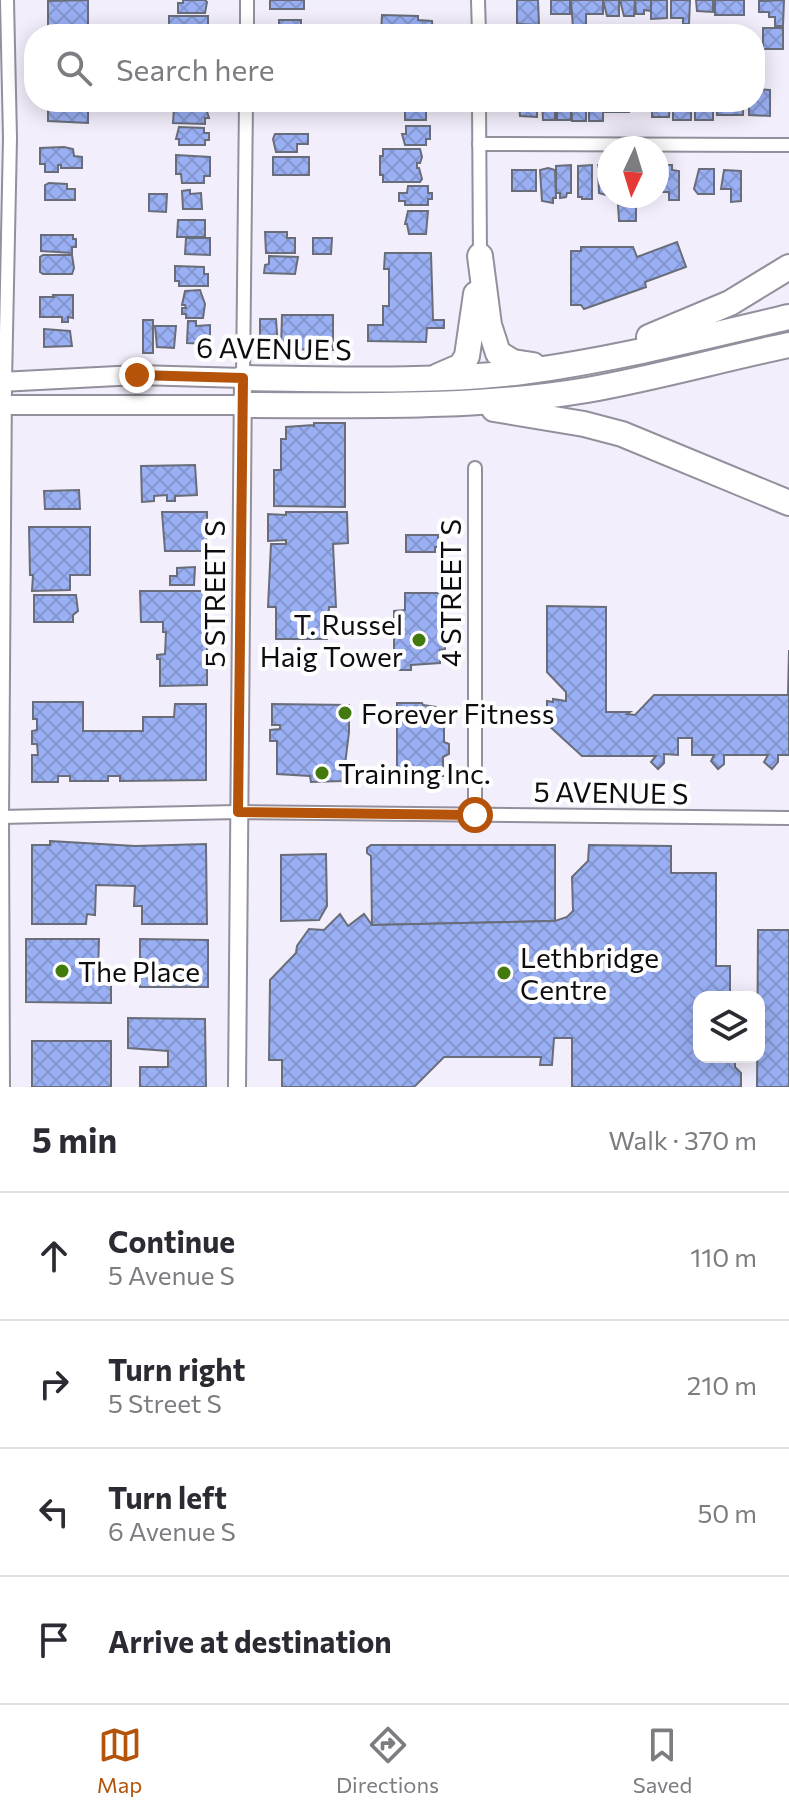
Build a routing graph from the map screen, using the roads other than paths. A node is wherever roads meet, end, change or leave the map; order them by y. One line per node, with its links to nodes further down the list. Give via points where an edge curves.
1 (7, 0): 18 (street, via 10,138)
2 (247, 0): 4 (street)
3 (478, 0): 5 (street)
4 (247, 24)
5 (479, 24)
6 (246, 112): 16 (street, 5 STREET S)
7 (479, 112): 8 (street)
8 (479, 144): 9 (street); 10 (street)
9 (789, 145)
10 (480, 256): 15 (highway, via 498,353 513,362); 17 (highway, via 467,356 461,366)
11 (789, 267): 14 (highway, via 730,303)
12 (789, 317): 14 (highway)
13 (789, 345): 19 (highway, via 587,390)
14 (594, 361): 15 (highway, 6 AVENUE S)
15 (547, 368): 17 (highway, 6 AVENUE S)
16 (243, 378): 17 (highway, 6 AVENUE S); 18 (main road, 6 AVENUE S, via 137,375); 21 (street, 5 STREET S)
17 (432, 378)
18 (3, 382): 20 (street)
19 (464, 403): 21 (highway, 6 AVENUE S); 23 (highway, via 622,434)
20 (3, 405): 21 (main road, 6 AVENUE S); 26 (street)
21 (242, 405): 24 (street, 5 STREET S)
22 (475, 468): 25 (street, 4 STREET S)
23 (789, 503)
24 (238, 812): 25 (street, 5 AVENUE S); 26 (street, 5 AVENUE S); 29 (street, 5 STREET S)
25 (475, 815): 27 (street, 5 AVENUE S)
26 (1, 817): 28 (street)
27 (789, 818)
28 (3, 1087)
29 (237, 1087)

